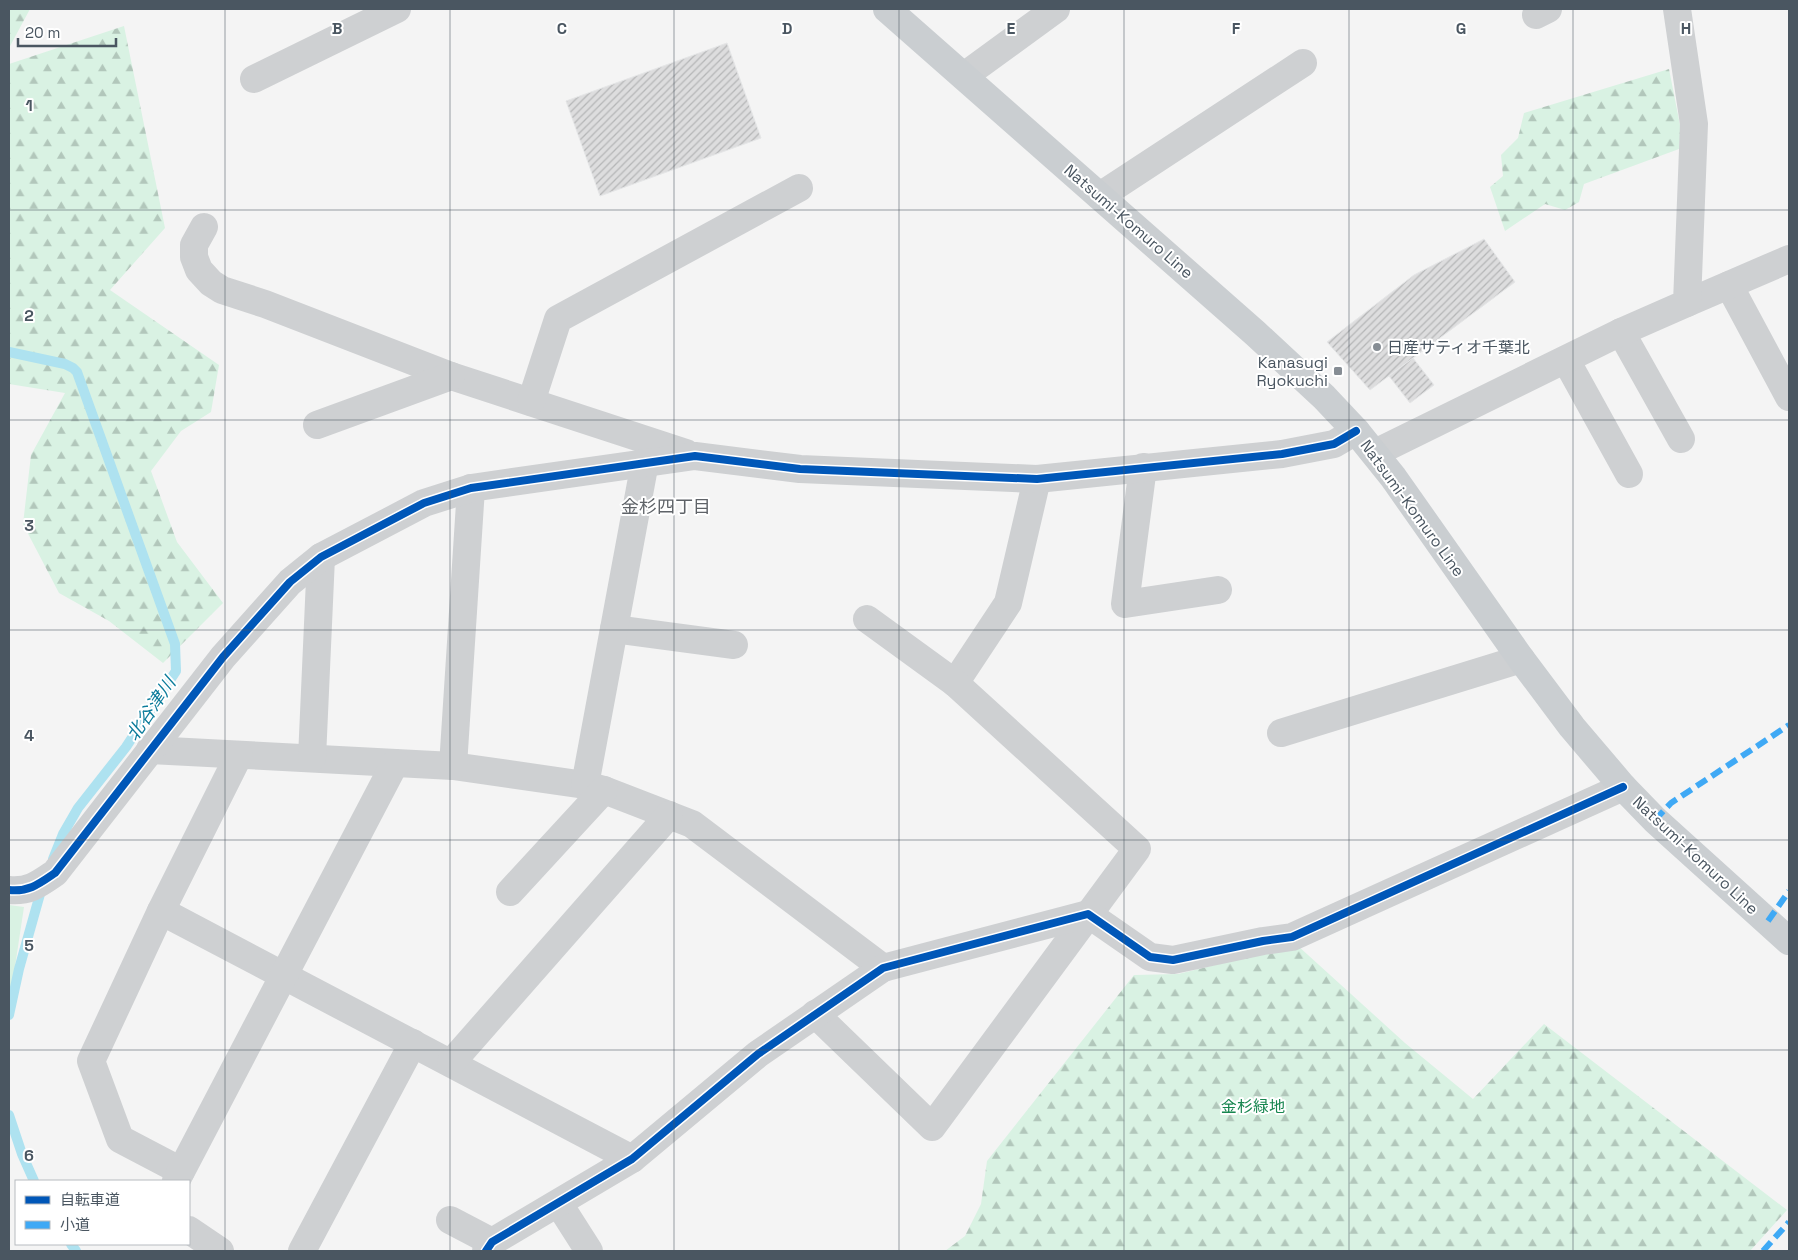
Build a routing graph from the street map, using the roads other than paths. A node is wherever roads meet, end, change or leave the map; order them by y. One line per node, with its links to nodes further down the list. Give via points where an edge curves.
1 (397, 9): 7 (street)
2 (887, 9): 6 (main road, Natsumi-Komuro Line)
3 (1056, 9): 6 (street)
4 (1677, 9): 13 (street, via 1694,124)
5 (1303, 63): 9 (street)
6 (964, 76): 9 (main road, Natsumi-Komuro Line)
7 (254, 79)
8 (799, 188): 18 (street, via 558,319)
9 (1100, 196): 20 (main road, Natsumi-Komuro Line, via 1255,333)
10 (204, 227): 16 (street, via 194,245 194,257 199,270 211,284)
11 (1789, 258): 12 (street)
12 (1729, 285): 13 (street); 17 (street)
13 (1687, 303): 14 (street)
14 (1621, 332): 15 (street); 21 (street)
15 (1566, 360): 22 (street); 26 (street)
16 (451, 376): 18 (street); 19 (street)
17 (1789, 397)
18 (530, 402): 23 (street)
19 (317, 424)
20 (1356, 431): 22 (main road, Natsumi-Komuro Line); 25 (street, via 1334,444 1282,454)
21 (1681, 439)
22 (1375, 453): 34 (main road, Natsumi-Komuro Line)
23 (695, 456): 24 (street); 27 (street, via 800,469)
24 (645, 462): 28 (street); 32 (street)
25 (1143, 467): 27 (street); 30 (street, via 1125,604)
26 (1629, 474)
27 (1037, 479): 35 (street, via 1008,603)
28 (471, 488): 29 (street, via 424,503); 41 (street)
29 (321, 557): 37 (street, via 290,582 223,657); 39 (street)
30 (1218, 590)
31 (867, 619): 35 (street)
32 (614, 629): 33 (street); 43 (street)
33 (734, 645)
34 (1521, 659): 36 (street); 42 (main road, Natsumi-Komuro Line, via 1572,727)
35 (955, 683): 48 (street, via 1137,848)
36 (1281, 733)
37 (150, 750): 38 (street); 45 (street, via 55,873 37,886 20,891)
38 (239, 755): 39 (street); 47 (street)
39 (312, 758): 40 (street)
40 (395, 763): 41 (street); 51 (street)
41 (453, 766): 43 (street)
42 (1623, 786): 48 (street, via 1292,937 1173,960 1150,957); 49 (main road, Natsumi-Komuro Line, via 1655,820)
43 (595, 788): 44 (street); 46 (street)
44 (669, 815): 50 (street, via 692,824); 54 (street)
45 (9, 890)
46 (510, 892)
47 (161, 911): 51 (street); 56 (street, via 91,1062 120,1140)
48 (1088, 914): 50 (street); 52 (street, via 932,1127)
49 (1789, 941)
50 (883, 968): 52 (street)
51 (284, 976): 53 (street); 56 (street)
52 (816, 1014): 55 (street, via 758,1054)
53 (413, 1043): 54 (street); 62 (street)
54 (451, 1063): 55 (street)
55 (632, 1159): 57 (street)
56 (179, 1176)
57 (559, 1204): 60 (street); 63 (street)
58 (450, 1220): 60 (street)
59 (190, 1231): 61 (street)
60 (489, 1247)
61 (220, 1251)
62 (302, 1251)
63 (589, 1251)

